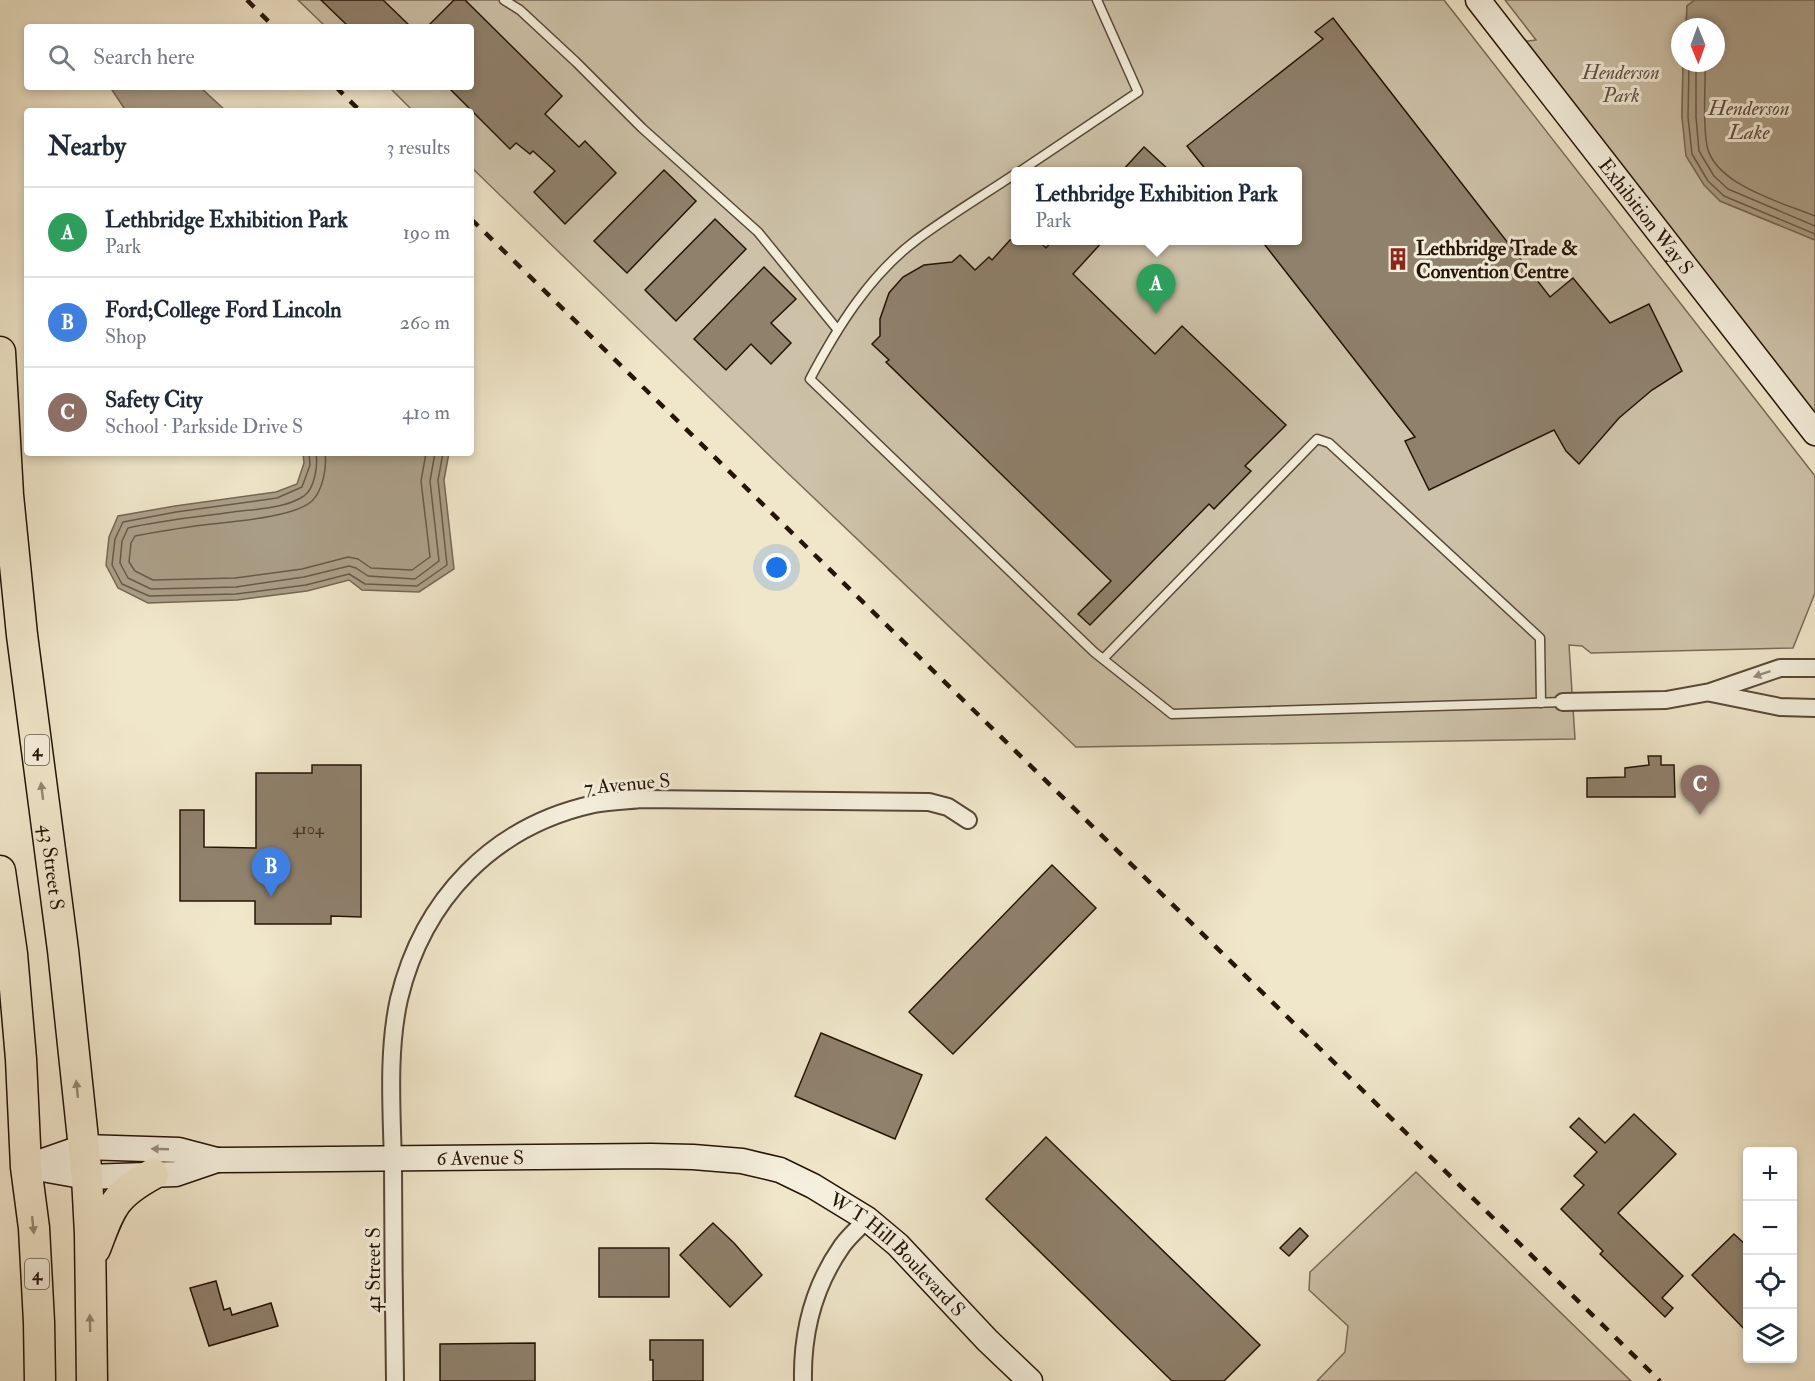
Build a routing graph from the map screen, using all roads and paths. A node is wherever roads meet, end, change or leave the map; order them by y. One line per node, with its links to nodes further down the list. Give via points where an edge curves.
1 (504, 0): 6 (lane, via 520,10 642,128 758,232)
2 (1097, 0): 4 (lane, via 1138,92)
3 (1478, 0): 8 (street, Exhibition Way S)
4 (1026, 167)
5 (1011, 177): 6 (lane, via 914,241 887,267)
6 (837, 329): 9 (lane, via 810,379)
7 (0, 352): 17 (highway, 43 Street S / 4, one-way to 7, via 63,950 22,635 8,495)
8 (1815, 433)
9 (1103, 659): 13 (lane, via 1172,714); 13 (lane, via 1317,439 1329,443 1540,638)
10 (1815, 668): 11 (street, one-way to 11, via 1780,668)
11 (1710, 692): 12 (street, via 1666,700); 14 (street, via 1780,707)
12 (1563, 702): 13 (lane)
13 (1541, 703)
14 (1815, 708)
15 (968, 820): 18 (street, 7 Avenue S, via 929,801 639,799 595,804 510,837 445,896 412,957 399,999 395,1031)
16 (0, 870): 21 (highway, 4, via 14,977)
17 (83, 1147): 19 (street, 6 Avenue S, one-way to 17, via 179,1150); 21 (street, 6 Avenue S); 23 (highway, 43 Street S / 4)
18 (393, 1159): 19 (street, 6 Avenue S); 20 (street, 6 Avenue S, via 651,1156); 28 (street, 41 Street S)
19 (217, 1160): 22 (street, 6 Avenue S, via 176,1174)
20 (742, 1161): 24 (street, W T Hill Boulevard S, via 780,1170)
21 (26, 1167): 23 (street, 6 Avenue S); 26 (highway, 4, one-way to 26, via 35,1240)
22 (153, 1174): 23 (street, 6 Avenue S); 25 (highway, via 123,1193 109,1212)
23 (87, 1177): 25 (highway, 43 Street S / 4)
24 (867, 1219): 29 (street, via 843,1244 816,1294 807,1324); 30 (street, W T Hill Boulevard S, via 898,1245)
25 (90, 1260): 27 (highway, 43 Street S / 4, one-way to 25)
26 (40, 1381)
27 (92, 1381)
28 (395, 1381)
29 (803, 1381)
30 (1030, 1381)

